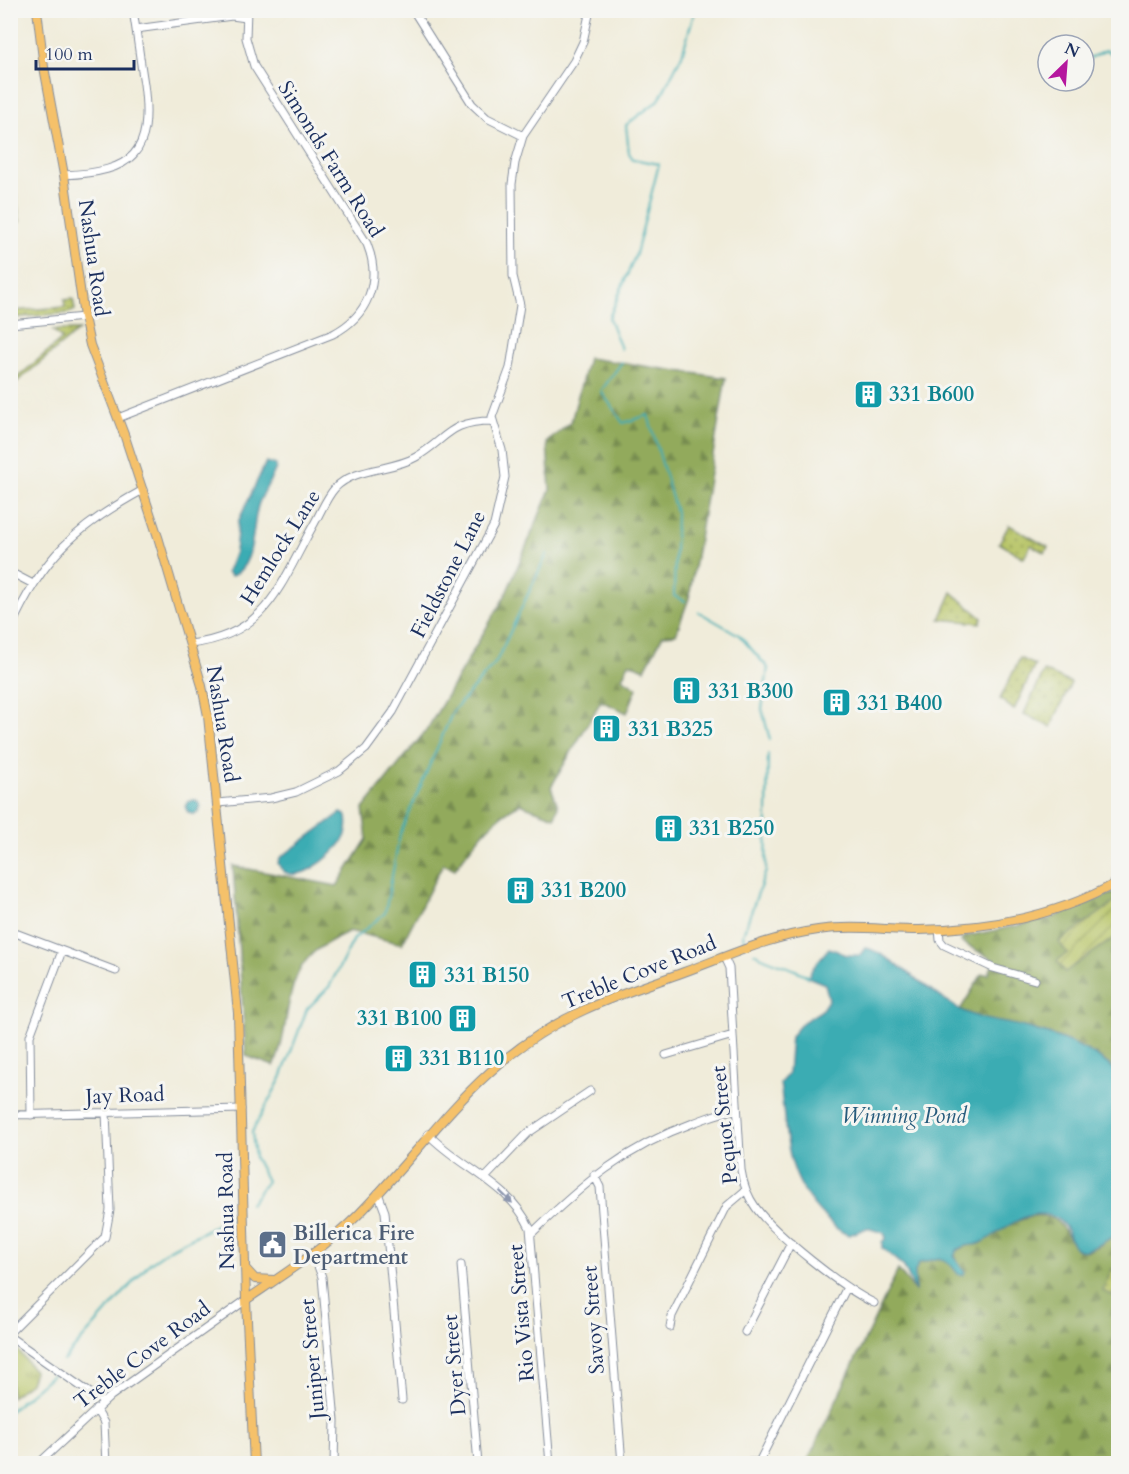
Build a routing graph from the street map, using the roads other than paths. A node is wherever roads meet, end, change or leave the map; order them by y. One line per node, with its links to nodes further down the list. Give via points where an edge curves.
1 (38, 10): 8 (main road, Nashua Road)
2 (133, 10): 6 (street)
3 (413, 10): 7 (street, via 472,104 487,118)
4 (590, 10): 7 (street, via 574,62)
5 (246, 14): 6 (street); 11 (street, Simonds Farm Road, via 247,44 258,76 367,244 374,267 371,291 356,318 333,334)
6 (136, 29): 8 (street, via 148,116 143,141 118,166)
7 (523, 136): 12 (street, via 512,184 513,276 520,305 510,368)
8 (64, 176): 9 (main road, Nashua Road)
9 (84, 318): 10 (street); 11 (main road, Nashua Road, via 90,345)
10 (10, 324)
11 (118, 418): 13 (main road, Nashua Road)
12 (492, 421): 17 (street, Hemlock Lane, via 458,426 415,458 345,481 329,498 260,615 236,632); 18 (street, Fieldstone Lane, via 502,450 505,477 494,525 380,732 350,764 307,788 271,798)
13 (143, 490): 15 (street, via 83,526); 17 (main road, Nashua Road)
14 (10, 572): 15 (street)
15 (33, 584): 16 (street)
16 (10, 629)
17 (190, 644): 18 (main road, Nashua Road, via 207,708)
18 (218, 804): 29 (main road, Nashua Road, via 238,1005)
19 (1119, 882): 20 (main road, Treble Cove Road, via 1042,913 985,926)
20 (939, 929): 23 (main road, Treble Cove Road, via 816,930); 25 (street, via 944,945 993,968)
21 (10, 931): 22 (street)
22 (62, 951): 24 (street); 33 (street, via 30,1036)
23 (724, 957): 26 (street, Pequot Street, via 729,968); 34 (main road, Treble Cove Road, via 597,1005 548,1029 491,1069)
24 (116, 971)
25 (1035, 980)
26 (733, 1035): 27 (street); 30 (street, Pequot Street)
27 (666, 1055)
28 (590, 1091): 36 (street, via 528,1133)
29 (242, 1108): 31 (street, Jay Road); 43 (main road, Nashua Road)
30 (737, 1110): 35 (street, via 670,1132); 37 (street, Pequot Street)
31 (106, 1112): 33 (street, Jay Road); 49 (street, via 110,1210 105,1238)
32 (10, 1115): 33 (street, Jay Road)
33 (32, 1115)
34 (428, 1134): 36 (street, Rio Vista Street); 38 (main road, Treble Cove Road)
35 (594, 1175): 39 (street); 62 (street, Savoy Street, via 600,1187)
36 (485, 1178): 39 (street, Rio Vista Street, one-way to 39, via 520,1211)
37 (746, 1190): 40 (street, Pequot Street, via 761,1214); 48 (street, via 727,1206)
38 (378, 1193): 41 (main road, Treble Cove Road); 52 (street, via 386,1212)
39 (531, 1234): 61 (street, Rio Vista Street)
40 (792, 1243): 45 (street, Pequot Street); 50 (street)
41 (313, 1253): 44 (main road, Treble Cove Road); 59 (street, Juniper Street, via 322,1276)
42 (461, 1265): 60 (street, Dyer Street)
43 (245, 1268): 44 (main road, via 255,1279); 46 (main road, Nashua Road)
44 (275, 1280): 46 (main road, Treble Cove Road)
45 (847, 1287): 47 (street, Pequot Street); 55 (street)
46 (246, 1300): 53 (street, Treble Cove Road); 58 (main road, Nashua Road)
47 (874, 1303)
48 (670, 1327)
49 (10, 1332)
50 (745, 1332)
51 (10, 1337): 53 (street)
52 (402, 1400)
53 (103, 1402): 54 (street, Treble Cove Road)
54 (96, 1409): 56 (street, Treble Cove Road); 57 (street, via 104,1423)
55 (758, 1463): 63 (street)
56 (38, 1464)
57 (106, 1464)
58 (254, 1464)
59 (334, 1464)
60 (478, 1464)
61 (550, 1464)
62 (622, 1464)
63 (690, 1464)

